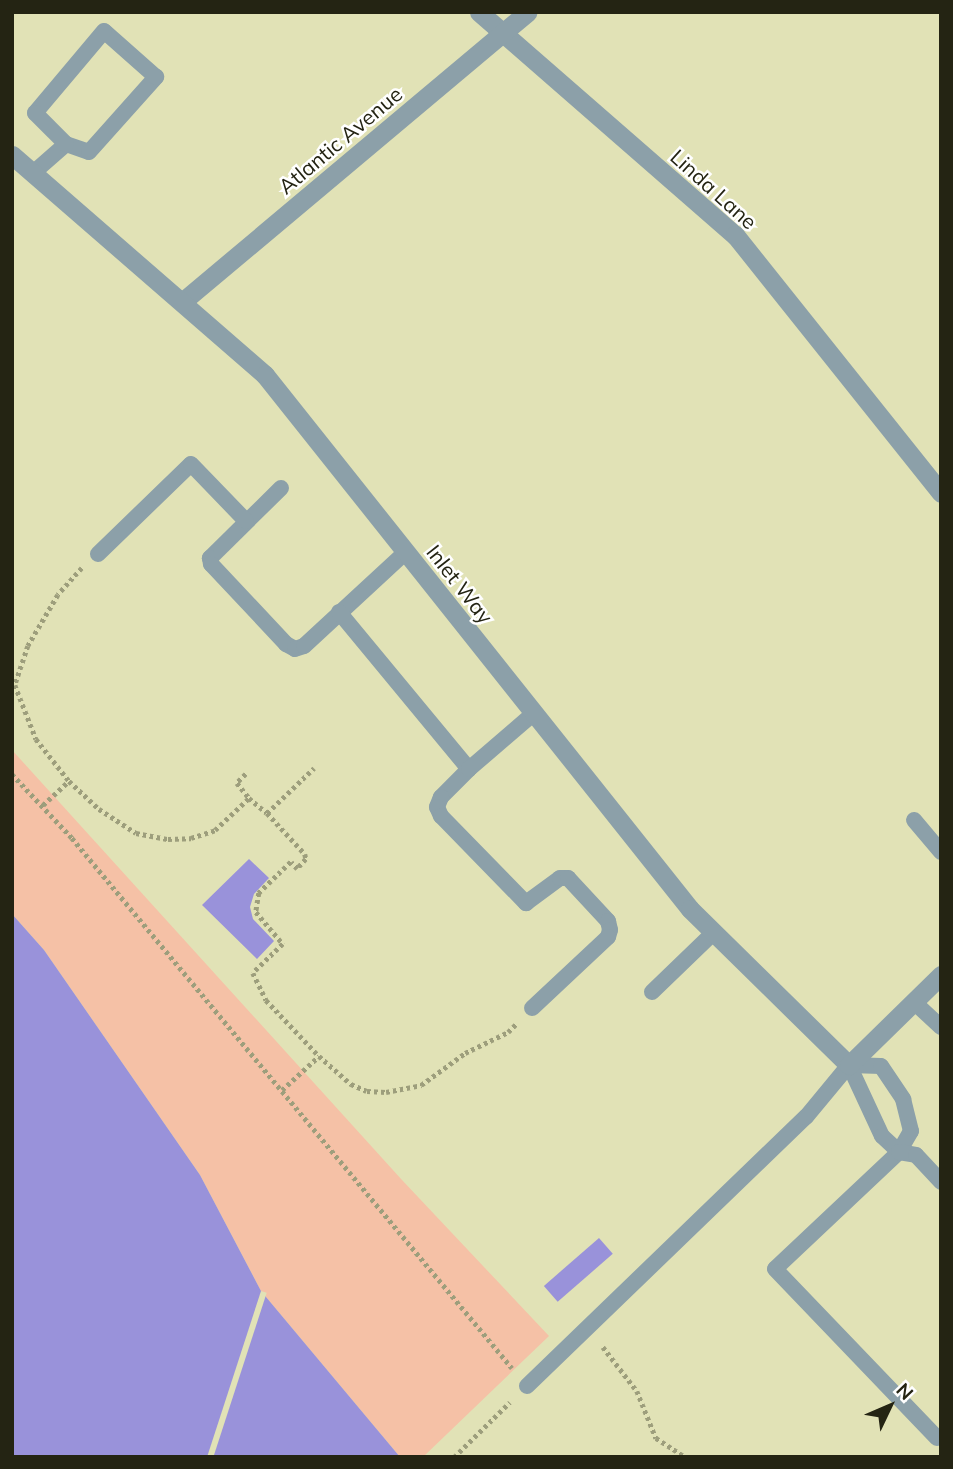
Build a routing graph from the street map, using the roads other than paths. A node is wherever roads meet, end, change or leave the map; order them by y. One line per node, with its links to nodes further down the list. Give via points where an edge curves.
1 (479, 12): 3 (street, Linda Lane)
2 (527, 12): 3 (street, Atlantic Avenue)
3 (503, 33): 7 (street, Atlantic Avenue); 9 (street, Linda Lane, via 736,235)
4 (66, 144): 4 (lane, via 89,152 156,77 104,31 35,113); 6 (lane)
5 (12, 155): 6 (street, Inlet Way)
6 (33, 173): 7 (street, Inlet Way)
7 (182, 302): 11 (street, Inlet Way, via 265,375)
8 (281, 488): 10 (lane)
9 (941, 493)
10 (246, 521): 12 (lane, via 191,464); 13 (lane, via 215,550 211,564 286,644 295,649 304,646)
11 (406, 552): 13 (lane); 14 (street, Inlet Way)
12 (98, 554)
13 (340, 612): 15 (lane)
14 (534, 713): 15 (lane); 18 (street, Inlet Way)
15 (469, 769): 22 (lane, via 442,797 437,807 441,816 526,904 560,878 568,878 608,921 608,937)
16 (914, 820): 17 (lane)
17 (941, 852)
18 (713, 933): 20 (lane); 24 (street, Inlet Way)
19 (941, 975): 21 (street)
20 (652, 992)
21 (914, 1002): 23 (lane); 24 (street)
22 (532, 1008)
23 (941, 1027)
24 (849, 1065): 25 (lane, via 881,1136); 25 (lane, via 881,1066 902,1100 911,1131); 27 (lane, via 806,1117)
25 (899, 1152): 26 (lane, via 916,1155); 28 (lane, via 775,1269)
26 (941, 1182)
27 (527, 1386)
28 (937, 1438)

